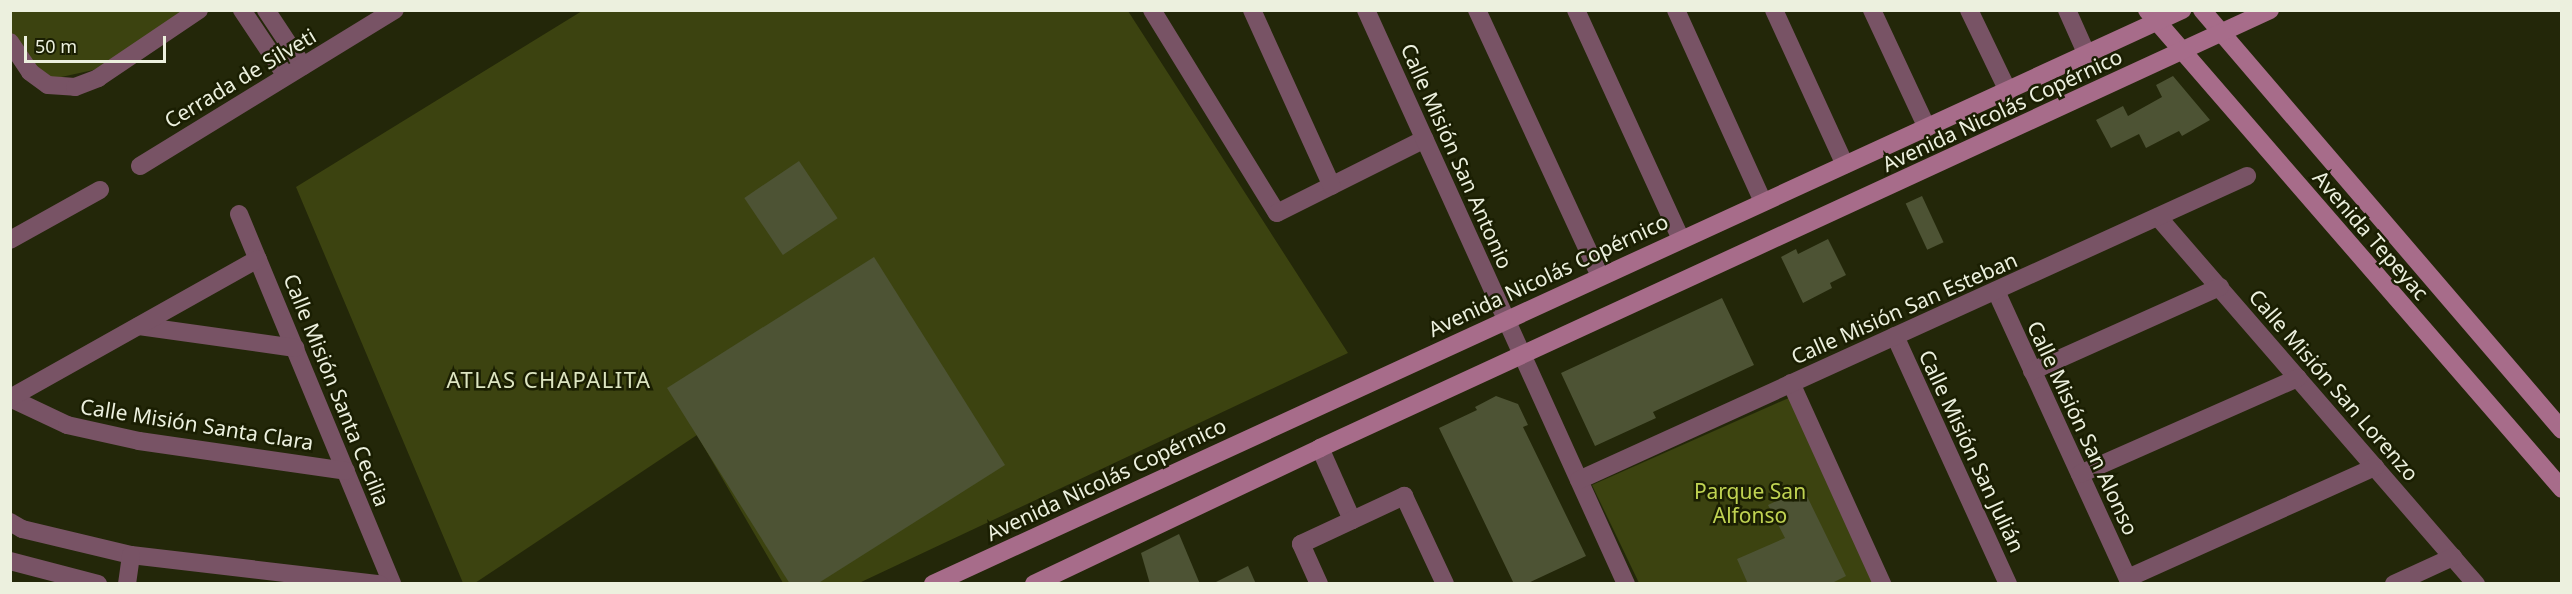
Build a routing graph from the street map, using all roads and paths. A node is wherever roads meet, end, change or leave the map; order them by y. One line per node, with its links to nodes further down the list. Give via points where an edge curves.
1 (199, 10): 20 (street, via 98,78 75,87 48,85 30,72)
2 (242, 10): 24 (street)
3 (266, 10): 23 (street)
4 (395, 10): 23 (street, Cerrada de Silveti)
5 (1152, 10): 31 (street, via 1277,213)
6 (1252, 10): 31 (street)
7 (1365, 10): 27 (street, Calle Misión San Antonio)
8 (1477, 10): 39 (street)
9 (1576, 10): 36 (street)
10 (1676, 10): 33 (street)
11 (1774, 10): 28 (street)
12 (1872, 10): 26 (street)
13 (1969, 10): 25 (street)
14 (2067, 10): 22 (street)
15 (2182, 10): 18 (street, Avenida Nicolás Copérnico)
16 (2202, 10): 19 (street, Avenida Tepeyac)
17 (2270, 10): 19 (street, Avenida Nicolás Copérnico)
18 (2152, 17): 21 (street, Avenida Tepeyac); 22 (street, Avenida Nicolás Copérnico)
19 (2222, 33): 21 (street, Avenida Nicolás Copérnico); 51 (street, Avenida Tepeyac)
20 (10, 42)
21 (2183, 51): 46 (street, Avenida Nicolás Copérnico); 57 (street, Avenida Tepeyac)
22 (2088, 55): 25 (street, Avenida Nicolás Copérnico)
23 (303, 66): 24 (street, Cerrada de Silveti)
24 (286, 76): 29 (street, Cerrada de Silveti)
25 (2008, 90): 26 (street, Avenida Nicolás Copérnico)
26 (1927, 128): 28 (street, Avenida Nicolás Copérnico)
27 (1425, 139): 31 (street); 42 (street, Calle Misión San Antonio)
28 (1845, 165): 33 (street, Avenida Nicolás Copérnico)
29 (140, 166)
30 (2247, 177): 35 (street, Calle Misión San Esteban)
31 (1332, 186)
32 (100, 190): 37 (street)
33 (1763, 202): 36 (street, Avenida Nicolás Copérnico)
34 (238, 214): 38 (street, Calle Misión Santa Cecilia)
35 (2158, 217): 40 (street, Calle Misión San Lorenzo); 41 (street, Calle Misión San Esteban)
36 (1681, 239): 39 (street, Avenida Nicolás Copérnico)
37 (10, 240)
38 (258, 259): 43 (street); 45 (street, Calle Misión Santa Cecilia)
39 (1600, 276): 42 (street, Avenida Nicolás Copérnico)
40 (2220, 287): 47 (street); 48 (street, Calle Misión San Lorenzo)
41 (1996, 291): 44 (street, Calle Misión San Esteban); 47 (street, Calle Misión San Alonso)
42 (1506, 319): 46 (street, Calle Misión San Antonio); 68 (street, Avenida Nicolás Copérnico)
43 (139, 326): 45 (street); 50 (street)
44 (1895, 336): 49 (street, Calle Misión San Esteban); 74 (street, Calle Misión San Julián)
45 (295, 348): 54 (street, Calle Misión Santa Cecilia)
46 (1523, 355): 52 (street, Avenida Nicolás Copérnico); 56 (street, Calle Misión San Antonio)
47 (2032, 371): 55 (street, Calle Misión San Alonso)
48 (2298, 378): 53 (street, Calle Misión San Lorenzo); 55 (street)
49 (1791, 383): 56 (street, Calle Misión San Esteban); 73 (street)
50 (10, 398): 54 (street, Calle Misión Santa Clara, via 67,425 139,441)
51 (2562, 430)
52 (1320, 448): 58 (street); 69 (street, Avenida Nicolás Copérnico)
53 (2375, 467): 61 (street, Calle Misión San Lorenzo); 63 (street)
54 (346, 471): 67 (street, Calle Misión Santa Cecilia)
55 (2080, 474): 63 (street, Calle Misión San Alonso)
56 (1579, 480): 72 (street, Calle Misión San Antonio)
57 (2562, 489)
58 (1352, 520): 70 (street, via 1301,544); 71 (street, via 1404,496)
59 (10, 522): 60 (street, via 22,529)
60 (131, 555): 65 (street); 66 (street)
61 (2453, 558): 75 (street); 76 (street, Calle Misión San Lorenzo)
62 (10, 561): 64 (street)
63 (2129, 581)
64 (98, 584)
65 (127, 584)
66 (379, 584)
67 (392, 584)
68 (933, 584)
69 (1034, 584)
70 (1319, 584)
71 (1445, 584)
72 (1626, 584)
73 (1882, 584)
74 (2008, 584)
75 (2394, 584)
76 (2476, 584)

